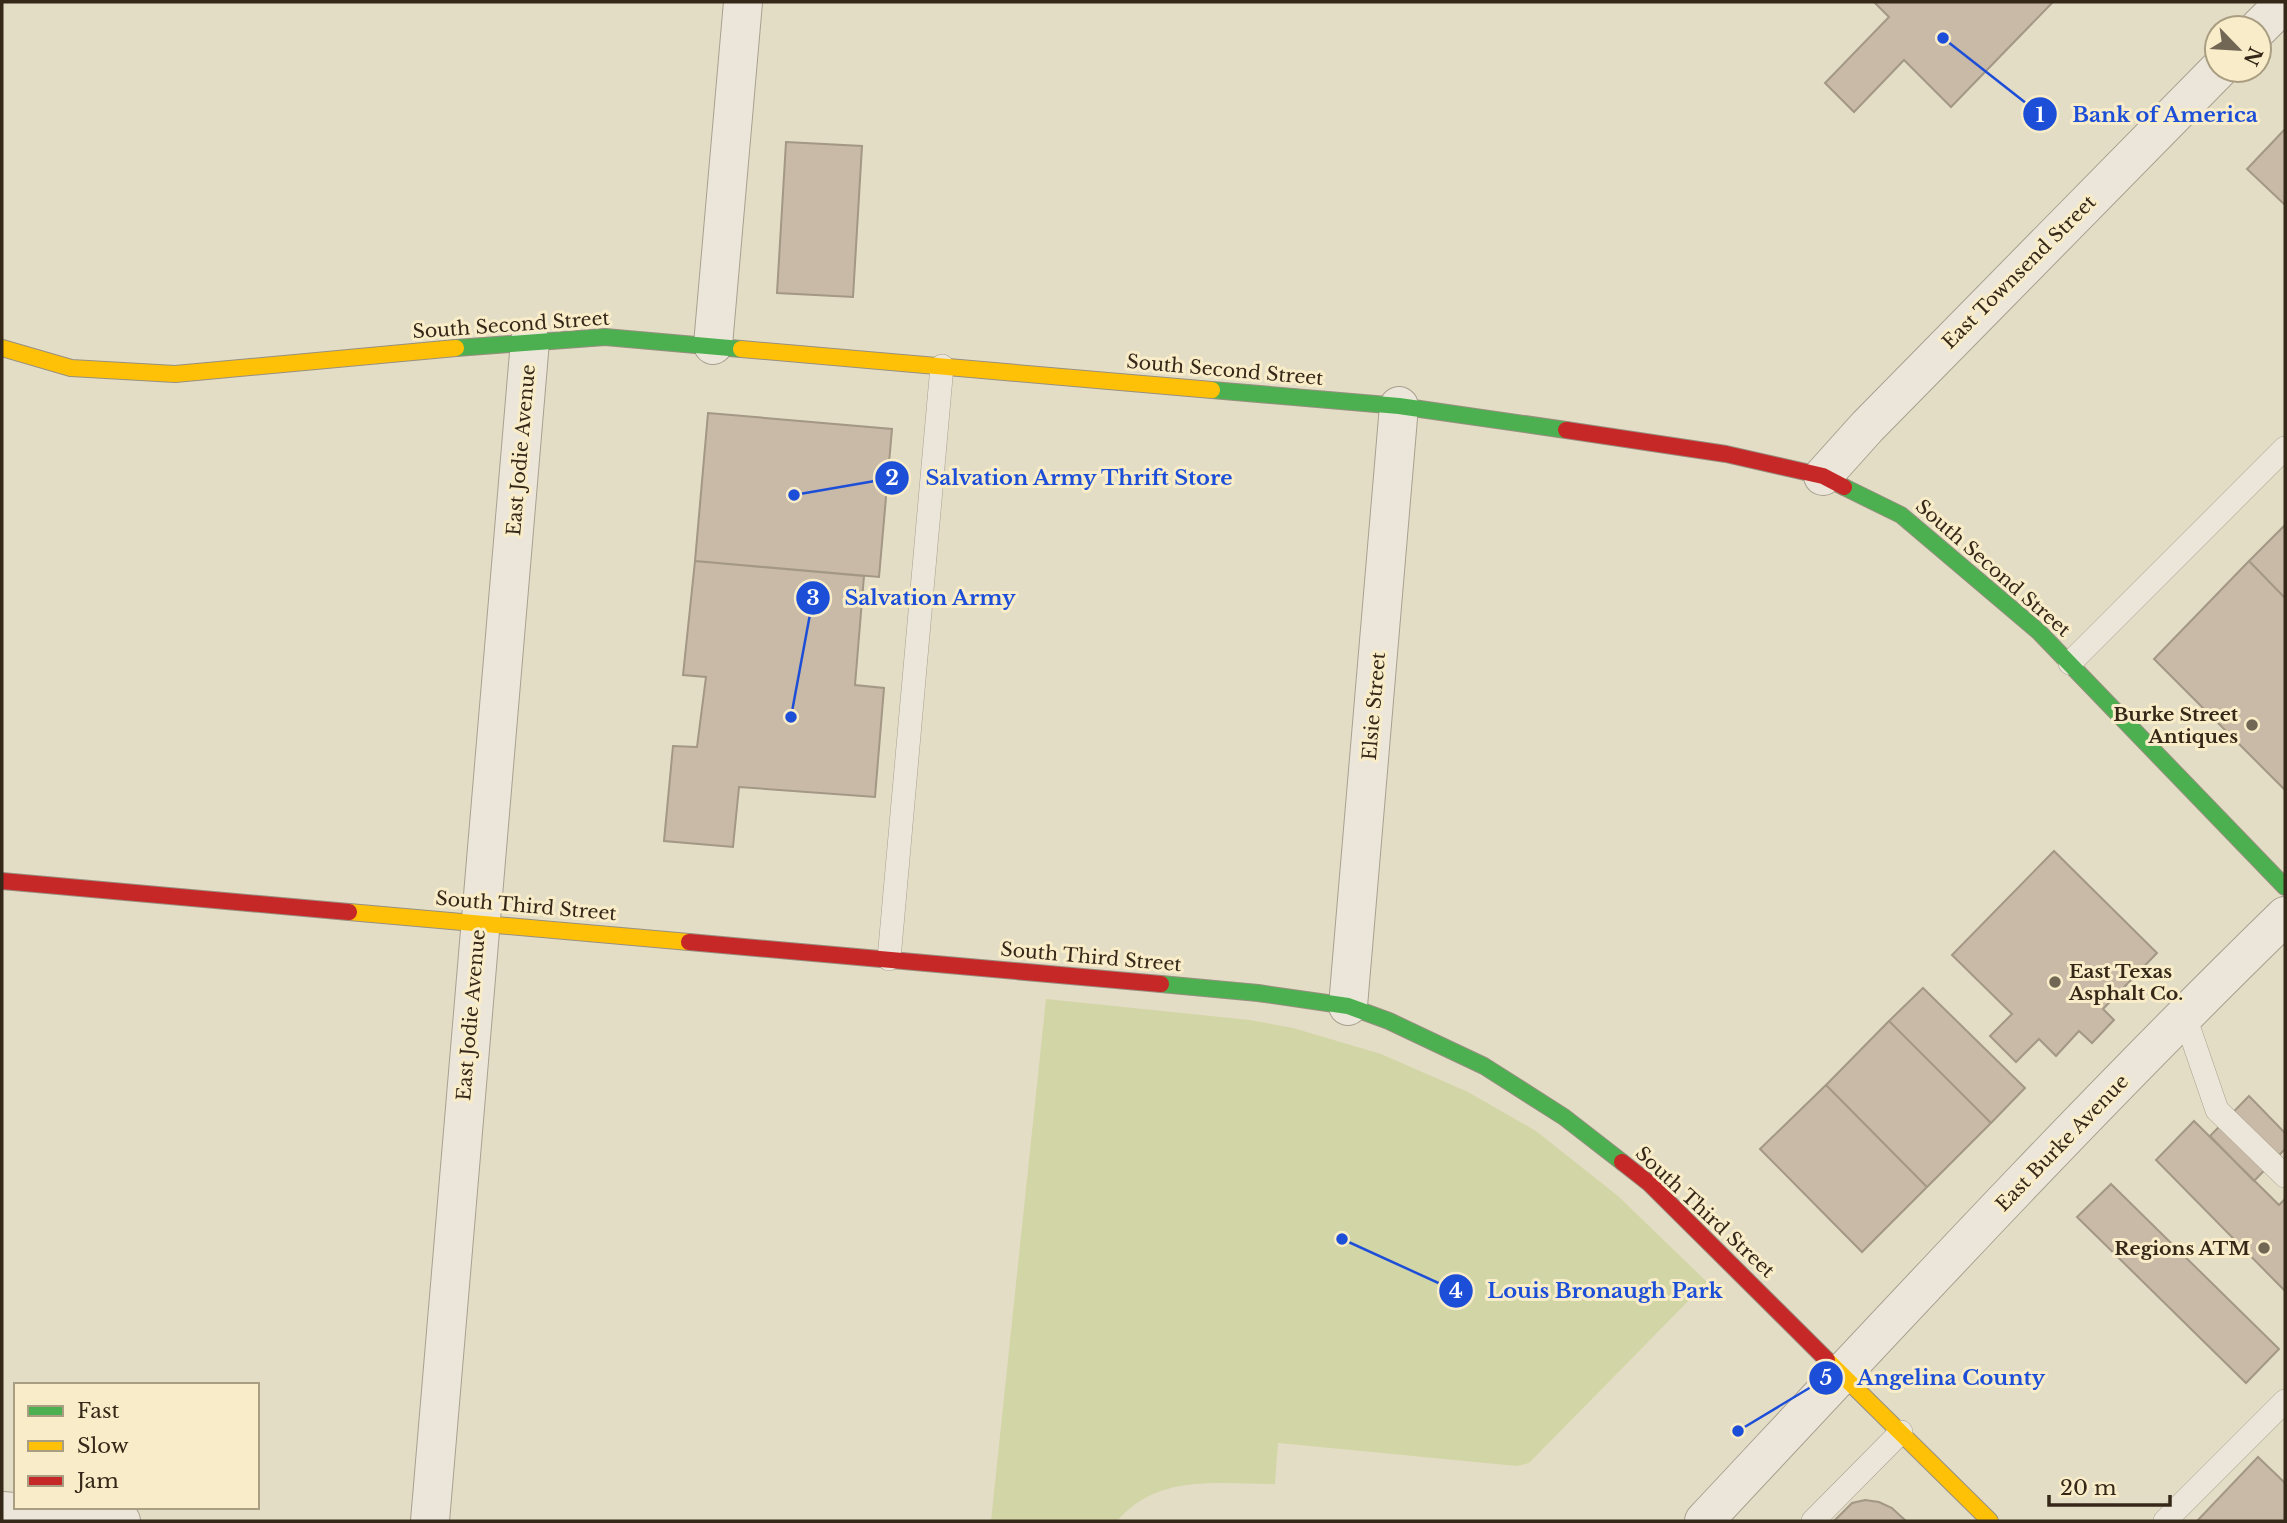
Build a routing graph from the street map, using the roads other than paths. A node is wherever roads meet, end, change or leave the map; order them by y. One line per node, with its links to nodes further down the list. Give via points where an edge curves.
1 (743, 2): 4 (street)
2 (2204, 84): 9 (street, East Townsend Street)
3 (530, 341): 4 (street, South Second Street, via 605,337); 5 (street, South Second Street, via 175,374 71,368); 14 (street, East Jodie Avenue)
4 (713, 345): 6 (street, South Second Street)
5 (2, 348)
6 (942, 366): 7 (street, South Second Street); 15 (lane)
7 (1399, 407): 9 (street, South Second Street, via 1726,454); 16 (street, Elsie Street)
8 (2285, 447): 10 (lane)
9 (1823, 476): 10 (street, South Second Street, via 1901,515)
10 (2070, 663): 12 (street, South Second Street)
11 (2, 881): 14 (street, South Third Street)
12 (2285, 887)
13 (2285, 916): 17 (street, East Burke Avenue)
14 (479, 923): 15 (street, South Third Street); 24 (street, East Jodie Avenue)
15 (889, 959): 16 (street, South Third Street, via 1258,993)
16 (1348, 1006): 19 (street, South Third Street, via 1484,1066 1564,1117 1650,1184)
17 (2184, 1014): 18 (lane, via 2217,1110); 19 (street, East Burke Avenue)
18 (2285, 1176)
19 (1842, 1373): 21 (street, South Third Street); 25 (street, East Burke Avenue)
20 (2285, 1401): 28 (lane)
21 (1901, 1432): 26 (lane); 27 (street, South Third Street)
22 (2, 1511): 23 (street)
23 (121, 1521)
24 (430, 1521)
25 (1704, 1521)
26 (1813, 1521)
27 (1990, 1521)
28 (2165, 1521)

